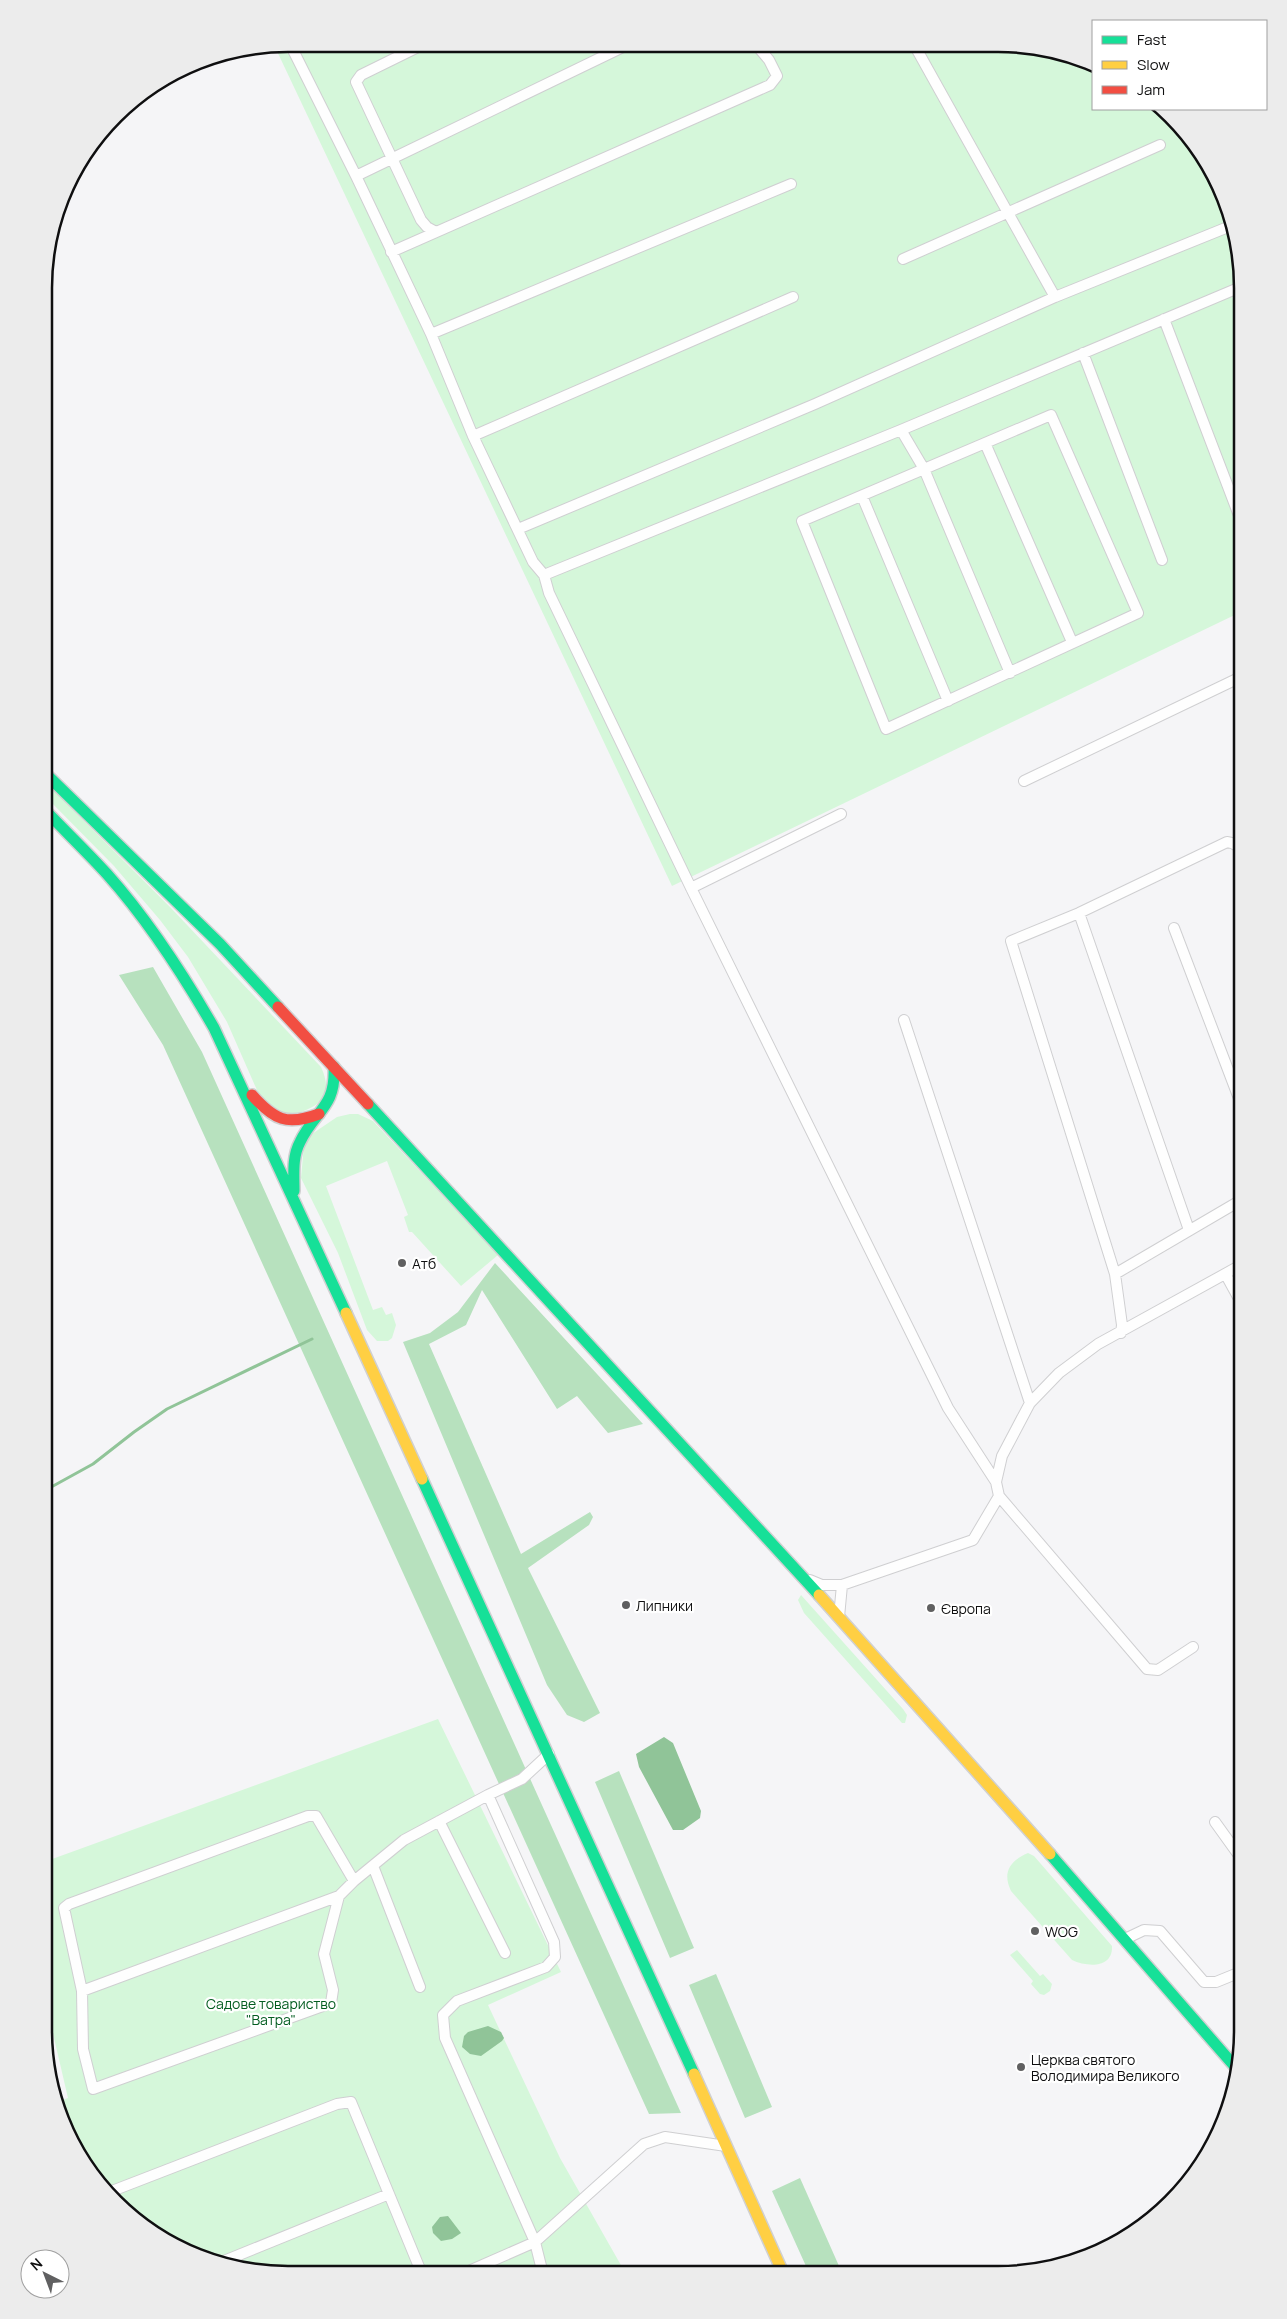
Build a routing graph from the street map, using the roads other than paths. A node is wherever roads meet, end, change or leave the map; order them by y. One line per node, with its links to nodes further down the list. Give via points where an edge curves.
1 (294, 52): 8 (street)
2 (408, 52): 7 (street, via 361,75 356,82)
3 (613, 52): 7 (street)
4 (762, 52): 12 (street, via 776,76 770,85)
5 (918, 52): 10 (street)
6 (1160, 146): 10 (street)
7 (393, 158): 8 (street); 12 (street, via 421,220)
8 (356, 176): 13 (street)
9 (791, 184): 19 (street)
10 (1008, 214): 14 (street); 17 (street)
11 (1226, 228): 17 (street)
12 (436, 232): 13 (street)
13 (390, 252): 19 (street)
14 (903, 260)
15 (1234, 290): 18 (street)
16 (793, 297): 22 (street)
17 (1055, 298): 27 (street, via 815,404)
18 (1164, 319): 20 (street); 26 (street)
19 (431, 334): 22 (street)
20 (1083, 353): 21 (street); 28 (street)
21 (901, 430): 24 (street); 29 (street)
22 (473, 436): 27 (street)
23 (984, 443): 24 (street); 30 (street); 30 (street, via 1051,414 1138,613)
24 (924, 469): 25 (street); 31 (street)
25 (862, 496): 33 (street); 33 (street, via 802,522 886,729)
26 (1234, 502)
27 (518, 529): 29 (street, via 533,562)
28 (1162, 560)
29 (544, 575): 39 (street, via 549,593)
30 (1072, 642): 31 (street)
31 (1010, 673): 33 (street)
32 (1234, 680): 35 (street)
33 (948, 701)
34 (52, 780): 43 (highway, via 220,944)
35 (1024, 781)
36 (841, 814): 39 (street)
37 (52, 817): 44 (highway, via 107,874 144,921 198,999)
38 (1234, 843): 40 (street, via 1227,842)
39 (691, 888): 56 (street, via 948,1408)
40 (1079, 914): 49 (street); 51 (street, via 1011,941)
41 (1174, 928): 45 (street)
42 (904, 1020): 55 (street)
43 (334, 1067): 46 (highway, via 333,1095); 58 (highway)
44 (238, 1076): 46 (highway, via 273,1117 296,1122); 47 (highway)
45 (1234, 1085)
46 (321, 1113): 47 (highway, via 305,1132 296,1151 293,1165)
47 (295, 1200): 62 (highway)
48 (1234, 1204): 49 (street)
49 (1189, 1230): 51 (street)
50 (1234, 1270): 52 (street)
51 (1115, 1274): 54 (street)
52 (1226, 1275): 53 (street); 54 (street)
53 (1234, 1290)
54 (1121, 1333): 55 (street, via 1077,1358)
55 (1030, 1403): 56 (street, via 1002,1456)
56 (996, 1482): 57 (street)
57 (999, 1496): 59 (street, via 973,1540); 61 (street, via 1147,1670 1158,1670)
58 (803, 1577): 59 (street, via 822,1585); 60 (highway)
59 (842, 1585): 60 (street)
60 (840, 1617): 70 (highway)
61 (1193, 1647)
62 (549, 1754): 63 (street, via 522,1779); 76 (highway)
63 (488, 1795): 64 (street); 79 (street, via 554,1942 555,1956 546,1967 457,2001 443,2015 445,2038)
64 (439, 1821): 67 (street, via 404,1840); 71 (street)
65 (1215, 1822): 66 (street)
66 (1234, 1848)
67 (374, 1866): 68 (street); 73 (street)
68 (354, 1881): 69 (street); 74 (street, via 316,1816 308,1816 69,1904 64,1908)
69 (340, 1896): 74 (street); 74 (street, via 324,1954 334,1990 331,2003 93,2089 83,2049)
70 (1125, 1939): 72 (street, via 1144,1930 1160,1932 1204,1982 1216,1982); 75 (highway)
71 (505, 1953)
72 (1234, 1975)
73 (420, 1987)
74 (82, 1991)
75 (1232, 2063)
76 (726, 2146): 79 (street, via 665,2137 644,2144); 84 (highway)
77 (115, 2190): 78 (street, via 337,2104 351,2102)
78 (388, 2194): 80 (street); 81 (street)
79 (535, 2242): 82 (street); 83 (street)
80 (230, 2259)
81 (419, 2266)
82 (480, 2266)
83 (540, 2266)
84 (780, 2266)

